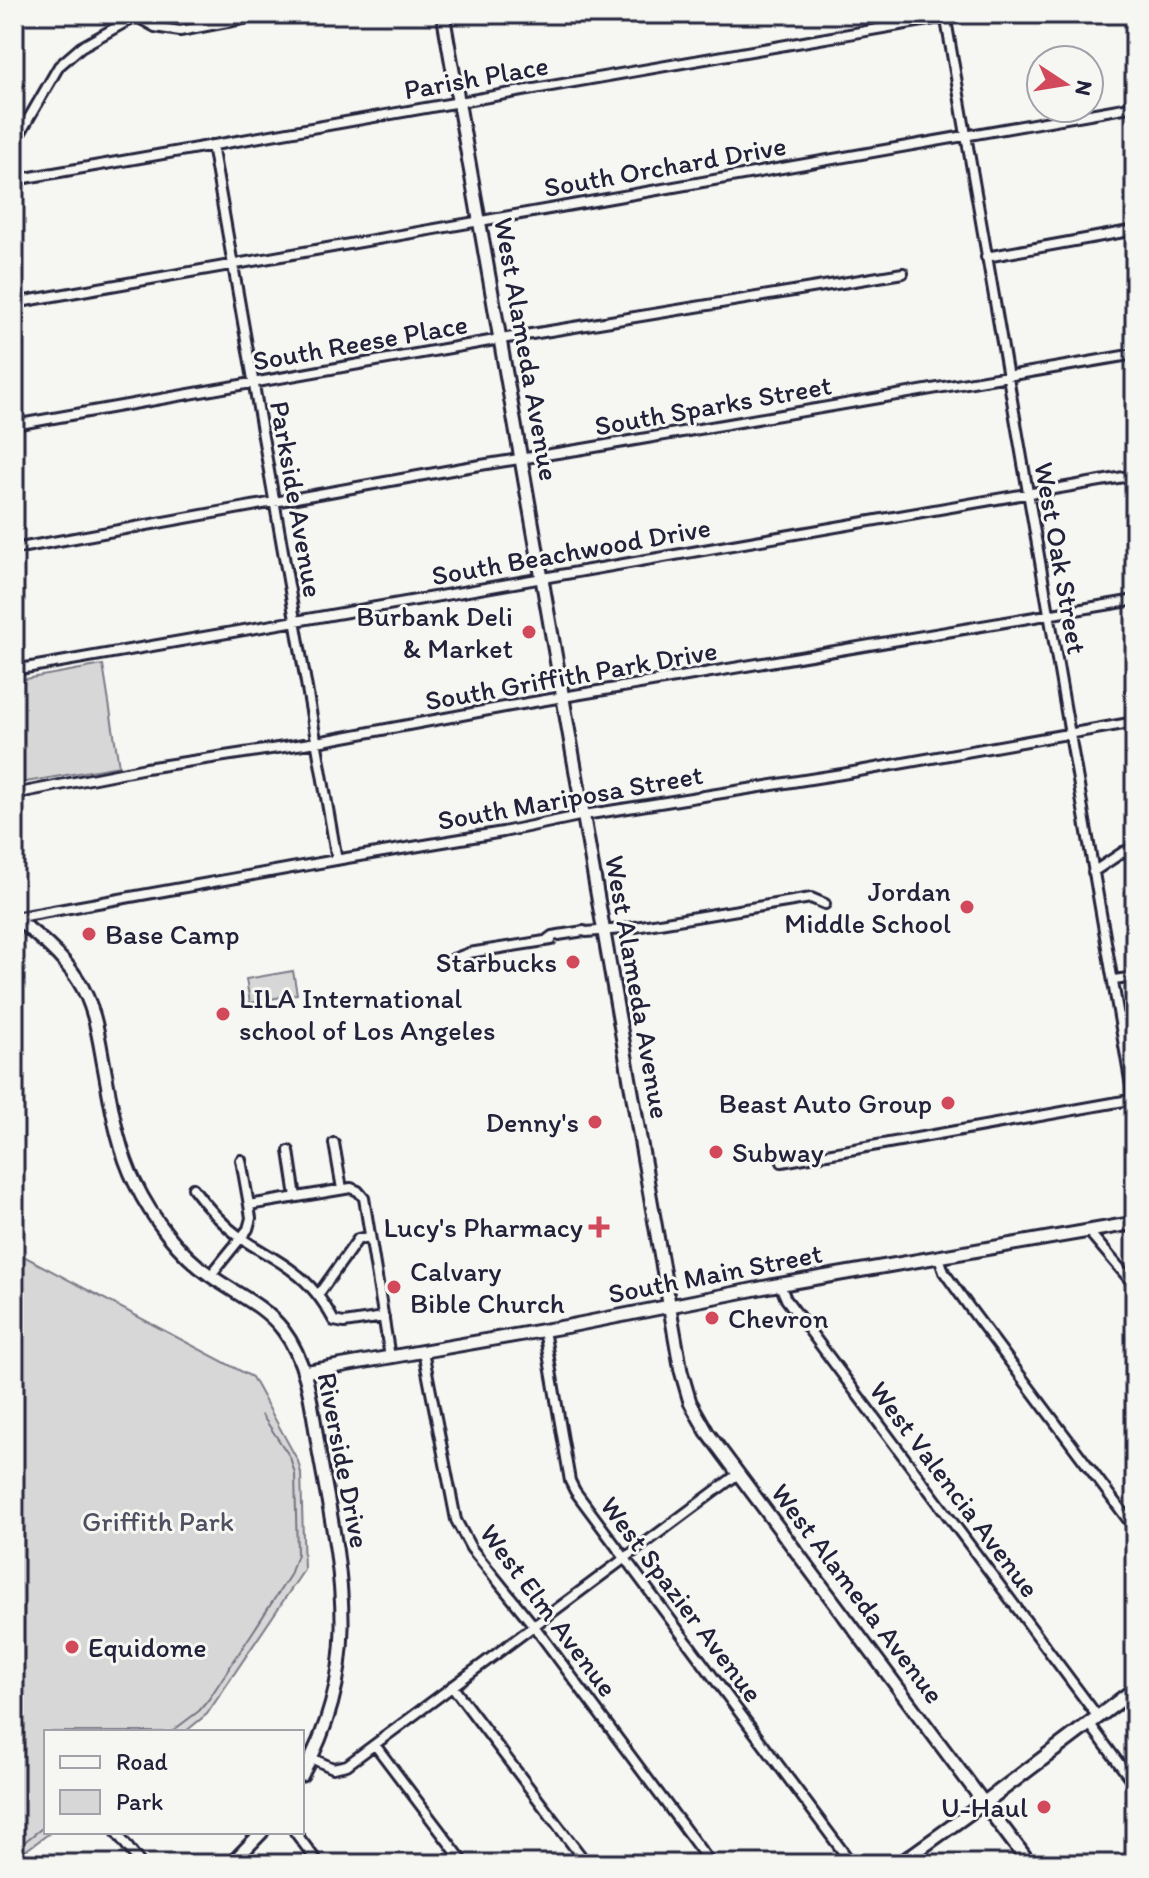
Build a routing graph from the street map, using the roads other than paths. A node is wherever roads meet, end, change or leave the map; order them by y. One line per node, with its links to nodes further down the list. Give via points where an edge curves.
1 (270, 14): 4 (street, via 180,31 155,27)
2 (443, 14): 6 (main road, West Alameda Avenue)
3 (963, 14): 5 (street, Parish Place)
4 (139, 15): 9 (street, via 81,47 59,66)
5 (945, 16): 6 (street, Parish Place); 8 (street, West Oak Street)
6 (459, 101): 10 (street, Parish Place); 12 (main road, West Alameda Avenue)
7 (1135, 106): 8 (street, South Orchard Drive)
8 (966, 135): 12 (street, South Orchard Drive); 14 (street, West Oak Street)
9 (14, 144)
10 (212, 145): 11 (street, Parish Place); 15 (street, Parkside Avenue)
11 (14, 180)
12 (480, 220): 15 (street, South Orchard Drive); 18 (main road, West Alameda Avenue)
13 (1135, 230): 14 (street)
14 (986, 257): 20 (street, West Oak Street)
15 (234, 266): 17 (street, South Orchard Drive); 21 (street, Parkside Avenue)
16 (903, 273): 18 (street, South Reese Place)
17 (14, 303)
18 (501, 339): 21 (street, South Reese Place); 23 (main road, West Alameda Avenue)
19 (1135, 354): 20 (street, South Sparks Street)
20 (1008, 375): 23 (street, South Sparks Street); 25 (street, West Oak Street)
21 (255, 384): 22 (street, South Reese Place); 26 (street, Parkside Avenue)
22 (14, 425)
23 (522, 458): 26 (street, South Sparks Street); 28 (main road, West Alameda Avenue)
24 (1135, 475): 25 (street, South Beachwood Drive)
25 (1028, 494): 28 (street, South Beachwood Drive); 30 (street, West Oak Street)
26 (275, 503): 27 (street, South Sparks Street); 31 (street, Parkside Avenue)
27 (14, 549)
28 (542, 578): 31 (street, South Beachwood Drive); 33 (main road, West Alameda Avenue)
29 (1135, 600): 30 (street, South Griffith Park Drive)
30 (1048, 615): 33 (street, South Griffith Park Drive); 35 (street, West Oak Street)
31 (295, 621): 32 (street, South Beachwood Drive); 36 (street, Parkside Avenue)
32 (14, 670)
33 (564, 697): 36 (street, South Griffith Park Drive); 38 (main road, West Alameda Avenue)
34 (1135, 722): 35 (street, South Mariposa Street)
35 (1069, 734): 38 (street, South Mariposa Street); 41 (street, West Oak Street)
36 (317, 742): 37 (street, South Griffith Park Drive); 40 (street, Parkside Avenue)
37 (14, 794)
38 (584, 815): 40 (street, South Mariposa Street); 44 (main road, West Alameda Avenue)
39 (1135, 848): 41 (street)
40 (337, 860): 43 (street, South Mariposa Street)
41 (1093, 872): 47 (street, West Oak Street)
42 (825, 904): 44 (street, via 811,898)
43 (14, 918): 62 (main road, Riverside Drive, via 58,955 84,990 97,1025 120,1145 135,1183 161,1226)
44 (605, 931): 45 (street, via 552,936); 66 (main road, West Alameda Avenue)
45 (453, 959)
46 (1135, 977): 47 (street)
47 (1114, 980): 48 (street, West Oak Street)
48 (1134, 1103): 52 (street)
49 (334, 1143): 54 (street)
50 (289, 1151): 55 (street)
51 (241, 1160): 56 (street)
52 (782, 1162)
53 (193, 1188): 60 (street)
54 (342, 1189): 55 (street); 59 (street, via 351,1188 364,1198)
55 (296, 1197): 56 (street)
56 (249, 1205): 60 (street, via 250,1224)
57 (1135, 1223): 58 (main road, South Main Street)
58 (1089, 1232): 61 (main road, South Main Street); 64 (street)
59 (370, 1237): 65 (street, via 358,1239); 67 (street)
60 (240, 1238): 62 (street); 65 (street, via 294,1272)
61 (939, 1257): 63 (main road, South Main Street); 73 (street, via 969,1307)
62 (210, 1276): 71 (main road, Riverside Drive, via 270,1315)
63 (780, 1285): 66 (main road, South Main Street); 78 (street, West Valencia Avenue)
64 (1135, 1286)
65 (318, 1295): 67 (street, via 339,1323)
66 (670, 1306): 68 (main road, South Main Street); 72 (main road, West Alameda Avenue, via 690,1402)
67 (384, 1317): 70 (street)
68 (544, 1330): 69 (main road, South Main Street); 74 (street, West Spazier Avenue, via 570,1481)
69 (423, 1351): 70 (main road, South Main Street); 75 (street, West Elm Avenue, via 456,1520 471,1548)
70 (390, 1357): 71 (main road, South Main Street)
71 (304, 1372): 80 (main road, Riverside Drive, via 337,1550 343,1613 335,1690)
72 (738, 1474): 74 (street); 83 (main road, West Alameda Avenue)
73 (1135, 1529)
74 (624, 1559): 75 (street); 93 (street, West Spazier Avenue)
75 (534, 1626): 76 (street); 92 (street, West Elm Avenue)
76 (452, 1686): 79 (street); 91 (street)
77 (1135, 1689): 78 (main road)
78 (1093, 1720): 82 (street, West Valencia Avenue); 83 (main road)
79 (375, 1745): 80 (street, via 339,1767); 90 (street)
80 (311, 1758): 81 (main road, Riverside Drive)
81 (304, 1771)
82 (1135, 1785)
83 (984, 1803): 94 (main road); 95 (main road, West Alameda Avenue)
84 (118, 1834): 87 (street)
85 (260, 1834): 88 (main road)
86 (296, 1834): 89 (street)
87 (141, 1864)
88 (231, 1864)
89 (319, 1864)
90 (465, 1864)
91 (587, 1864)
92 (711, 1864)
93 (852, 1864)
94 (899, 1864)
95 (1030, 1864)

